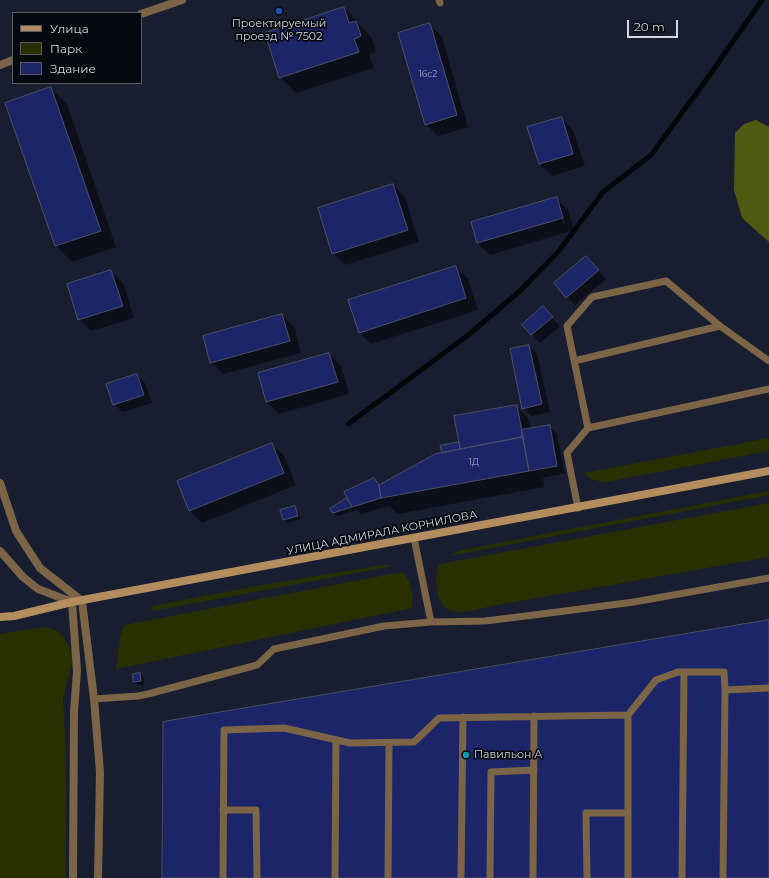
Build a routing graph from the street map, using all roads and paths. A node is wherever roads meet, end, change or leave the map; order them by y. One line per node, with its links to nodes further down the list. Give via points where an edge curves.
1 (182, 0): 2 (street)
2 (142, 14)
3 (12, 60): 4 (street)
4 (0, 65)
5 (720, 326): 6 (lane); 6 (lane, via 666,281 592,297 567,326); 7 (lane)
6 (574, 361): 9 (lane)
7 (769, 361)
8 (769, 389): 9 (lane)
9 (588, 428): 12 (lane, via 567,452)
10 (769, 471): 12 (main road, УЛИЦА АДМИРАЛА КОРНИЛОВА)
11 (0, 483): 16 (street, via 16,531 40,568)
12 (578, 508): 13 (main road, УЛИЦА АДМИРАЛА КОРНИЛОВА)
13 (414, 538): 16 (main road, УЛИЦА АДМИРАЛА КОРНИЛОВА); 19 (lane)
14 (0, 551): 17 (street, via 38,590)
15 (769, 578): 19 (lane, via 634,602 485,621)
16 (82, 601): 17 (main road, УЛИЦА АДМИРАЛА КОРНИЛОВА); 23 (street)
17 (72, 602): 18 (main road, УЛИЦА АДМИРАЛА КОРНИЛОВА); 33 (street, via 78,671 74,712)
18 (0, 617)
19 (432, 622): 23 (lane, via 384,626 274,649 257,665 148,694)
20 (684, 672): 22 (lane, via 724,672); 24 (lane, via 656,680); 43 (lane)
21 (769, 688): 22 (lane)
22 (725, 690): 44 (lane)
23 (94, 699): 34 (street, via 100,772)
24 (628, 715): 25 (lane); 31 (lane)
25 (534, 716): 26 (lane); 29 (lane)
26 (463, 717): 28 (lane, via 439,718 414,742); 38 (lane)
27 (336, 740): 28 (lane, via 350,744); 30 (lane, via 284,728 224,730); 36 (lane)
28 (389, 743): 37 (lane)
29 (534, 770): 39 (lane, via 491,772); 40 (lane)
30 (223, 810): 32 (lane, via 256,810); 35 (lane)
31 (628, 813): 41 (lane, via 586,813); 42 (lane)
32 (257, 876)
33 (73, 878)
34 (98, 878)
35 (223, 878)
36 (335, 878)
37 (388, 878)
38 (461, 878)
39 (490, 878)
40 (533, 878)
41 (587, 878)
42 (628, 878)
43 (682, 878)
44 (723, 878)

